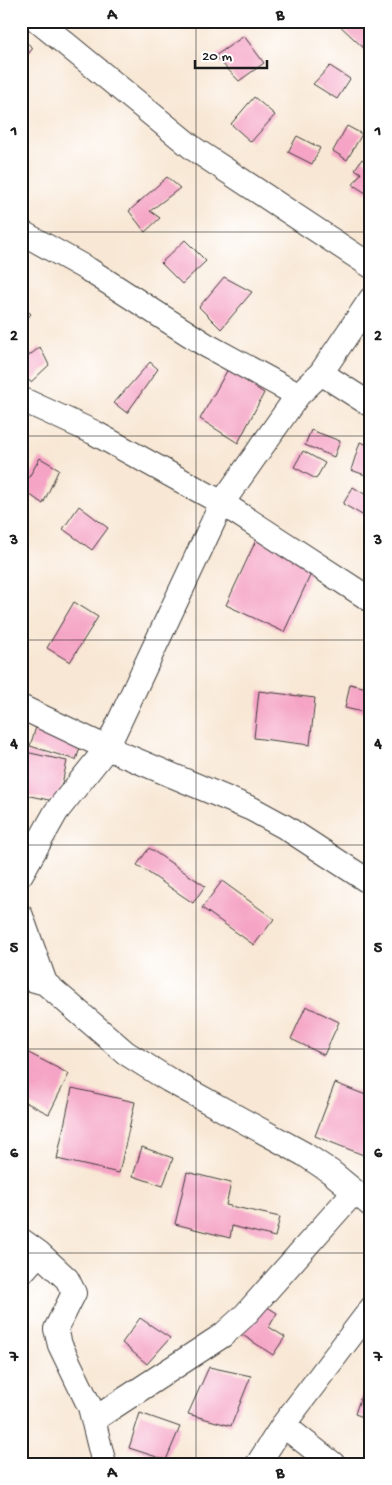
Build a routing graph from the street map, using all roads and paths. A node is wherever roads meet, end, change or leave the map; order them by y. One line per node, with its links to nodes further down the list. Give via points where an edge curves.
1 (38, 21): 3 (street, via 194,149)
2 (21, 232): 6 (street, via 89,270 206,345)
3 (371, 266)
4 (371, 299): 5 (street)
5 (321, 373): 6 (street); 8 (street)
6 (298, 395): 9 (street)
7 (21, 399): 9 (street, via 93,432)
8 (371, 405)
9 (222, 503): 10 (street); 12 (street)
10 (371, 600)
11 (21, 707): 12 (street)
12 (107, 748): 13 (street, via 56,812); 14 (street, via 252,809 285,826)
13 (21, 874)
14 (371, 883)
15 (21, 916): 17 (street)
16 (21, 976): 17 (street)
17 (45, 983): 18 (street, via 126,1053 304,1154)
18 (362, 1198): 22 (street, via 223,1335)
19 (30, 1246): 20 (street); 22 (street, via 67,1279 74,1293 56,1329)
20 (21, 1273)
21 (371, 1309): 23 (street)
22 (93, 1420): 24 (street)
23 (283, 1425): 25 (street); 26 (street)
24 (104, 1464)
25 (258, 1464)
26 (333, 1464)

